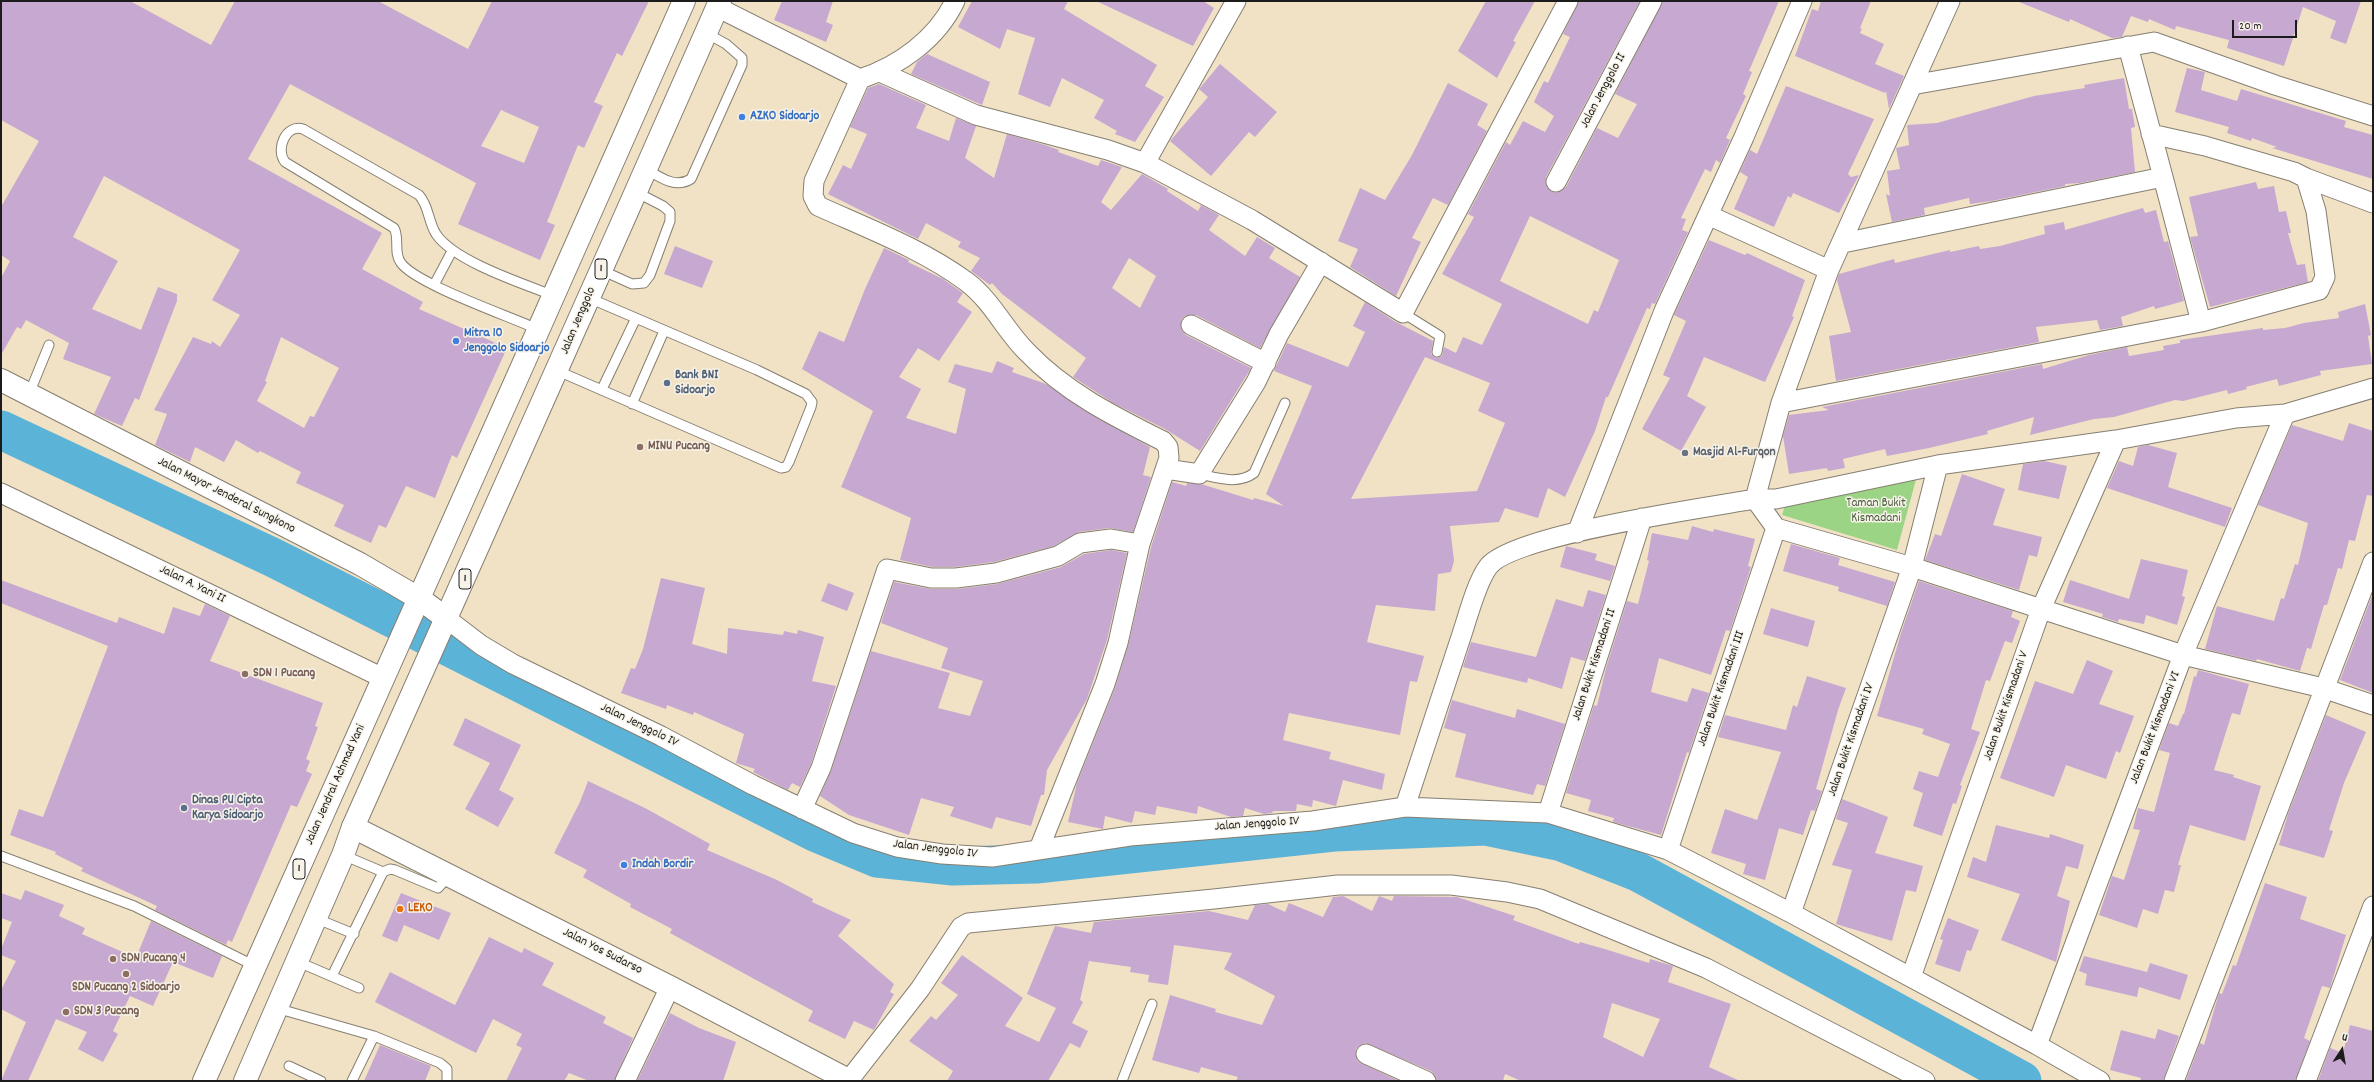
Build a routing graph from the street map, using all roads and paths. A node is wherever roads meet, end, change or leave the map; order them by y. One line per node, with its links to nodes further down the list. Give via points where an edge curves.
1 (954, 1): 11 (street, via 948,15 929,39)
2 (1236, 1): 16 (street)
3 (1568, 1): 32 (street)
4 (1652, 1): 20 (street, Jalan Jenggolo II)
5 (1802, 1): 23 (street)
6 (1950, 1): 13 (street)
7 (680, 2): 30 (main road, 1)
8 (719, 4): 9 (main road, Jalan Jenggolo / 1); 12 (street)
9 (706, 33): 17 (main road, Jalan Jenggolo / 1); 17 (lane, via 737,52 742,58 742,65 691,179 683,184 673,183)
10 (2128, 46): 13 (street); 14 (street, via 2154,42 2167,45 2275,85); 15 (street)
11 (880, 72): 12 (street); 16 (street, via 976,115)
12 (860, 79): 52 (street, via 814,181 813,196 818,206 926,256 968,283 997,313 1025,351 1065,387 1163,441 1168,448)
13 (1912, 85): 24 (street)
14 (2373, 116)
15 (2151, 134): 18 (street); 19 (street, via 2205,146 2294,172)
16 (1145, 162): 26 (street, via 1203,192)
17 (646, 169): 21 (main road, Jalan Jenggolo / 1)
18 (2163, 177): 24 (street); 34 (street)
19 (2306, 178): 22 (street); 34 (street, via 2316,211 2325,277 2319,290)
20 (1556, 182)
21 (636, 192): 27 (main road, Jalan Jenggolo / 1); 27 (lane, via 670,212 670,221 650,275 644,284 632,284)
22 (2373, 203)
23 (1708, 215): 28 (street); 58 (street, via 1664,311)
24 (1843, 243): 28 (street)
25 (452, 251): 29 (lane); 29 (lane, via 437,234 425,202 419,195 303,129 293,128 289,131 280,148 281,158 394,228 397,233 399,261); 30 (lane)
26 (1321, 262): 32 (street); 40 (street, via 1276,340)
27 (601, 270): 31 (main road, Jalan Jenggolo / 1)
28 (1829, 270): 47 (street)
29 (434, 285): 36 (lane)
30 (552, 295): 36 (main road, 1)
31 (589, 298): 33 (lane); 41 (main road, Jalan Jenggolo / 1)
32 (1403, 313): 39 (lane, via 1440,336)
33 (636, 318): 37 (lane); 44 (lane)
34 (2201, 322): 47 (street)
35 (1191, 326): 40 (street)
36 (537, 329): 62 (main road, 1)
37 (664, 331): 48 (lane); 48 (lane, via 757,370 806,394 812,402 811,407 789,462 786,467 781,468)
38 (49, 345): 45 (lane)
39 (1437, 352)
40 (1266, 363): 53 (street)
41 (558, 371): 44 (lane); 64 (main road, Jalan Jenggolo / 1)
42 (1, 380): 45 (main road, Jalan Mayor Jenderal Sungkono)
43 (2373, 388): 49 (street)
44 (602, 389): 48 (lane)
45 (29, 394): 62 (main road, Jalan Mayor Jenderal Sungkono, via 360,564)
46 (1285, 403): 53 (lane, via 1254,473 1246,479 1234,480)
47 (1781, 403): 55 (street)
48 (632, 404)
49 (2284, 414): 50 (street, via 2236,418); 65 (street, Jalan Bukit Kismadani VI)
50 (2116, 440): 51 (street); 63 (street, Jalan Bukit Kismadani V)
51 (1938, 465): 55 (street, via 1776,499); 61 (street, Jalan Bukit Kismadani IV)
52 (1166, 469): 53 (street); 59 (street)
53 (1200, 474)
54 (1, 493): 66 (street, Jalan A. Yani II)
55 (1756, 499): 56 (street); 57 (street)
56 (1642, 518): 58 (street); 71 (street, Jalan Bukit Kismadani II)
57 (1776, 528): 61 (street); 74 (street, Jalan Bukit Kismadani III)
58 (1577, 533): 69 (street, via 1529,544 1500,556 1488,566 1469,614)
59 (1140, 544): 70 (street, via 1111,539 1080,543 1058,556 996,573 956,578 931,578 880,568 823,761); 73 (street, via 1118,642 1105,684)
60 (2373, 562): 67 (street)
61 (1912, 567): 63 (street); 80 (street, Jalan Bukit Kismadani IV)
62 (420, 599): 64 (main road, Jalan Mayor Jenderal Sungkono); 66 (main road, Jalan Jendral Achmad Yani / 1)
63 (2041, 609): 65 (street); 86 (street, Jalan Bukit Kismadani V)
64 (443, 627): 70 (street, Jalan Jenggolo IV); 72 (main road, 1)
65 (2183, 655): 67 (street); 92 (street, Jalan Bukit Kismadani VI)
66 (383, 678): 84 (main road, Jalan Jendral Achmad Yani / 1)
67 (2323, 688): 68 (street); 106 (street)
68 (2373, 705)
69 (1405, 807): 71 (street, Jalan Jenggolo IV); 73 (street, Jalan Jenggolo IV, via 1313,821 1130,836)
70 (802, 808): 73 (street, Jalan Jenggolo IV, via 853,833 897,847 977,857)
71 (1548, 813): 74 (street, Jalan Jenggolo IV)
72 (353, 827): 76 (main road, 1); 77 (main road, Jalan Yos Sudarso)
73 (1039, 849)
74 (1668, 850): 80 (street, Jalan Jenggolo IV)
75 (1, 856): 84 (lane, via 134,906)
76 (343, 856): 78 (lane); 81 (main road, 1)
77 (410, 865): 78 (lane); 87 (main road, Jalan Yos Sudarso, via 450,875)
78 (383, 872): 82 (lane)
79 (2373, 906): 107 (street)
80 (1791, 913): 86 (street, Jalan Jenggolo IV)
81 (315, 918): 82 (lane); 83 (main road, 1)
82 (354, 934): 85 (lane)
83 (296, 961): 85 (lane); 90 (main road, 1)
84 (256, 966): 95 (main road, Jalan Jendral Achmad Yani / 1)
85 (332, 976): 88 (lane)
86 (1911, 977): 92 (street, Jalan Jenggolo IV)
87 (670, 987): 100 (street); 101 (main road, Jalan Yos Sudarso)
88 (359, 988)
89 (1152, 1004): 102 (lane)
90 (276, 1008): 91 (lane); 96 (main road, 1)
91 (374, 1036): 98 (lane); 99 (lane, via 440,1063 447,1069)
92 (2037, 1045): 105 (street, Jalan Jenggolo IV)
93 (1366, 1054): 103 (street)
94 (289, 1066): 97 (lane)
95 (204, 1081)
96 (245, 1081)
97 (321, 1081)
98 (352, 1081)
99 (447, 1081)
100 (626, 1081)
101 (849, 1081): 104 (street, via 920,989 964,925 1338,885 1451,885 1540,899 1706,968)
102 (1122, 1081)
103 (1426, 1081)
104 (1924, 1081)
105 (2100, 1081)
106 (2174, 1081)
107 (2306, 1081)

